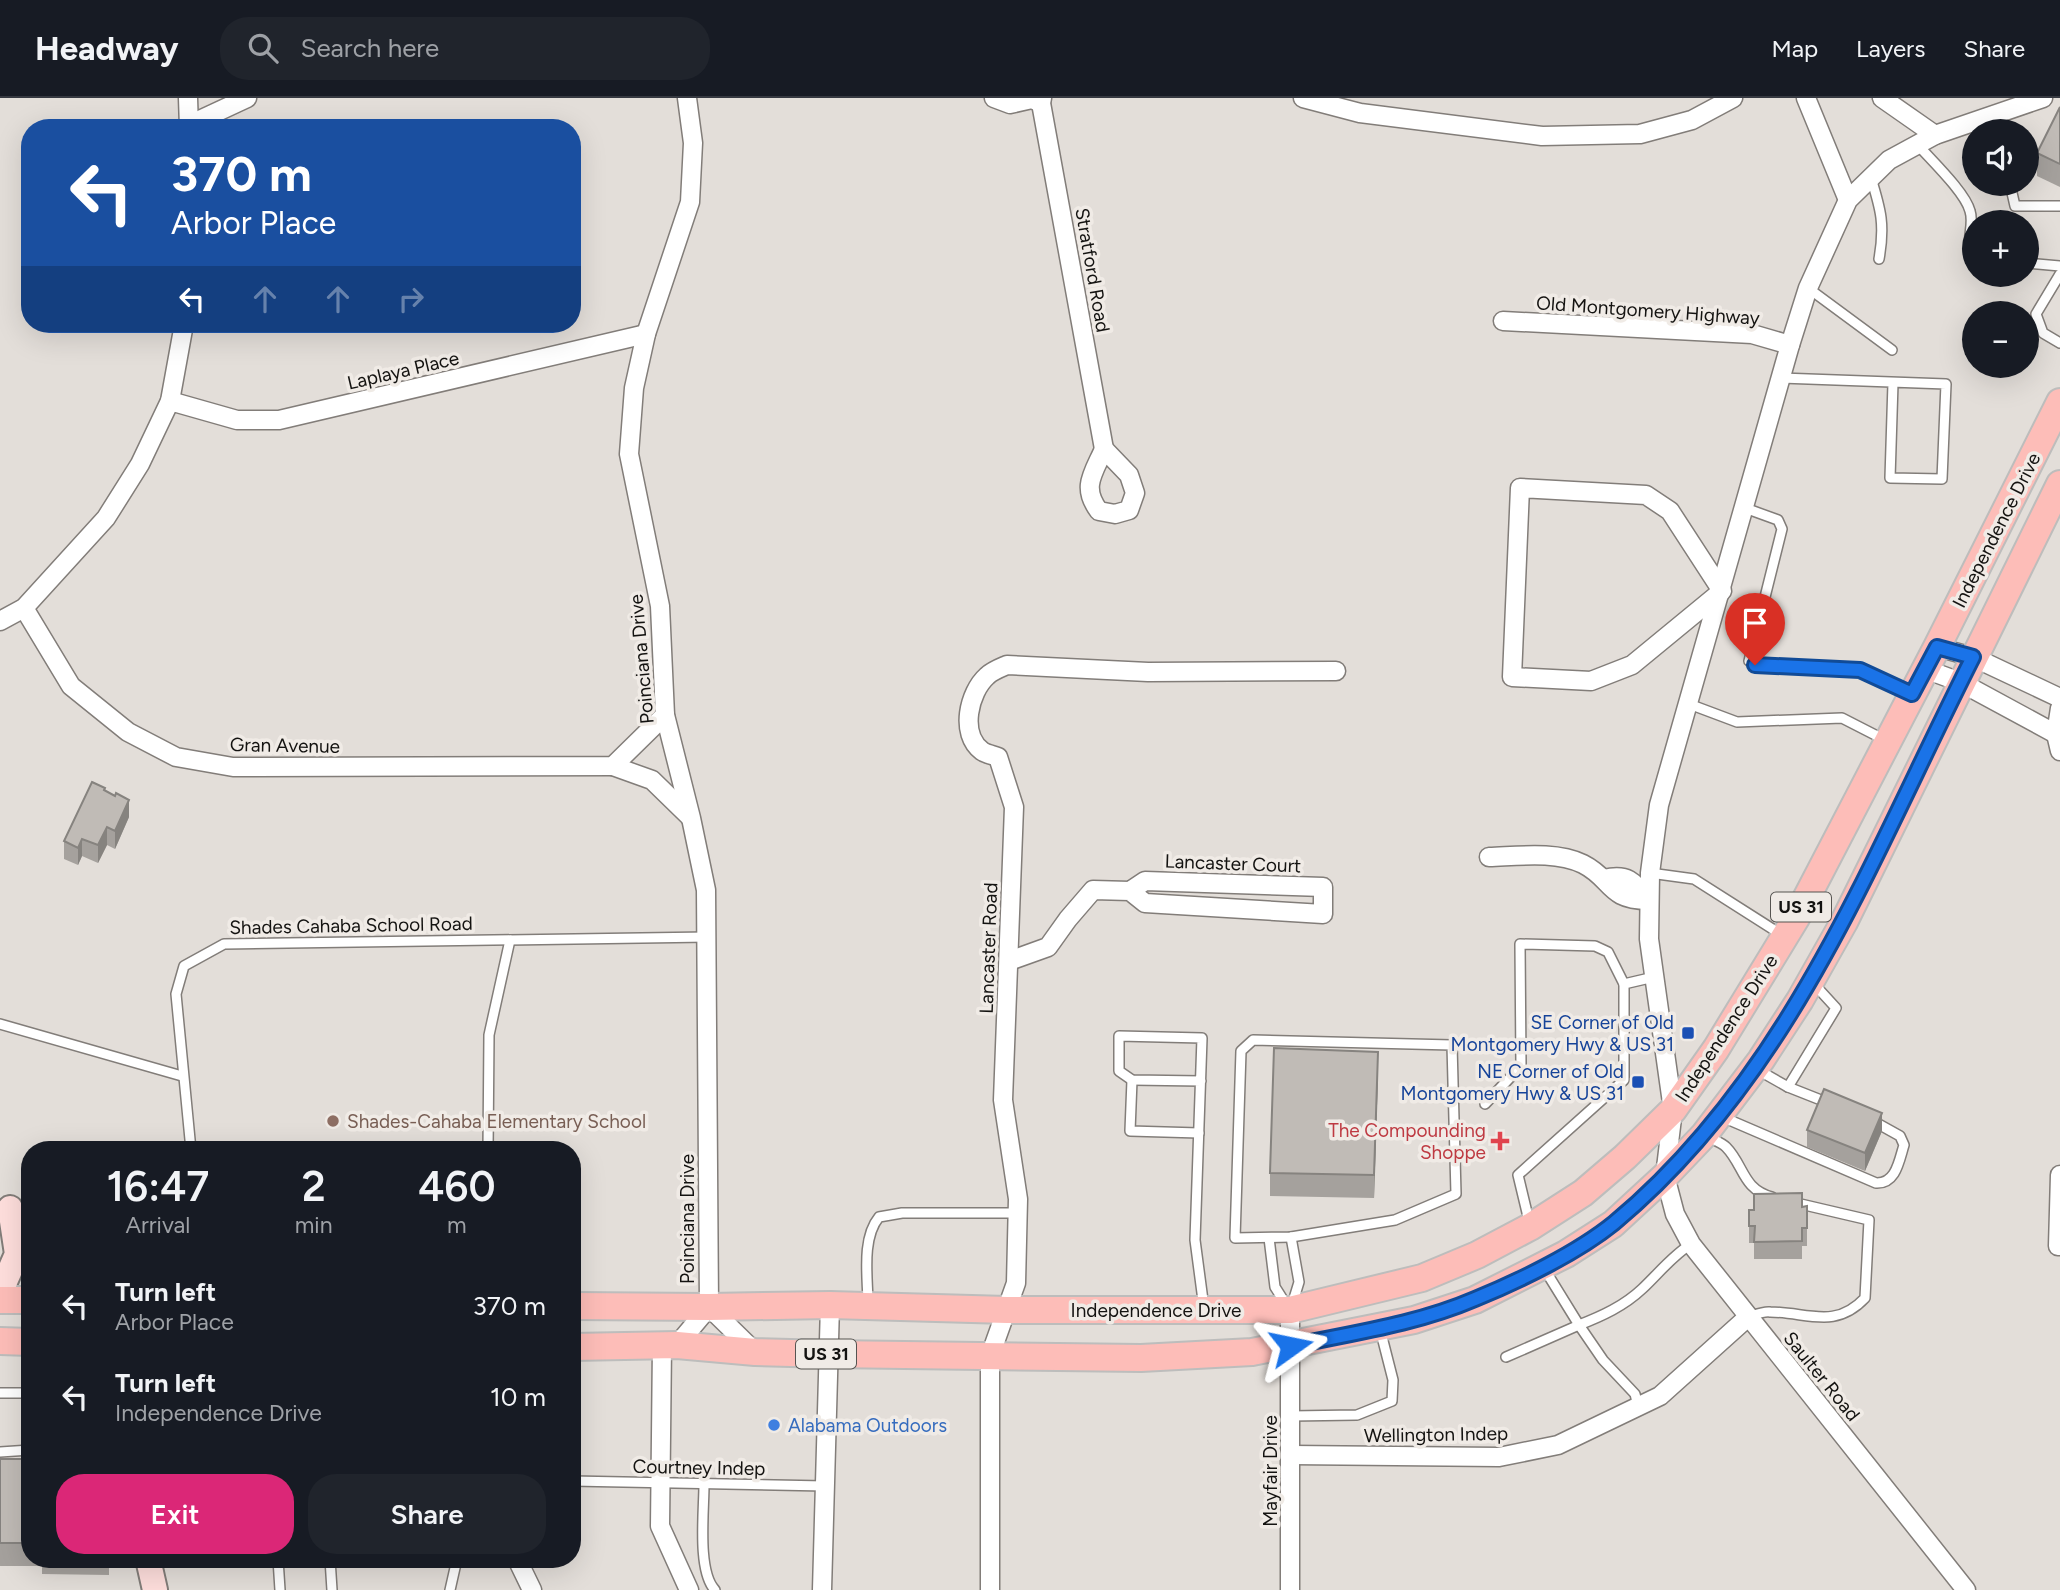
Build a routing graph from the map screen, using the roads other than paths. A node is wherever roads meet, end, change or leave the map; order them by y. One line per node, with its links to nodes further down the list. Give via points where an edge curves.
1 (188, 98): 11 (street)
2 (247, 98): 12 (street)
3 (687, 98): 29 (street, Poinciana Drive, via 693,143 690,202)
4 (994, 98): 10 (street, via 1010,104)
5 (1303, 98): 6 (street, via 1360,113 1542,136 1640,134 1692,120)
6 (1733, 98)
7 (1805, 98): 19 (street)
8 (1882, 98): 15 (street)
9 (2043, 98): 13 (street)
10 (1042, 100): 37 (street, Stratford Road)
11 (189, 119)
12 (204, 119)
13 (2004, 119)
14 (1962, 130): 15 (street)
15 (1935, 135): 16 (street)
16 (1918, 145): 17 (street, via 1889,160); 21 (lane)
17 (1871, 178): 19 (street); 22 (lane, via 1884,233)
18 (2013, 196): 20 (lane, via 2015,206)
19 (1848, 200): 26 (street)
20 (2060, 205)
21 (1970, 210)
22 (1880, 259)
23 (2039, 264): 24 (lane)
24 (2060, 266)
25 (2060, 274): 30 (lane, via 2036,314 2043,333)
26 (1808, 288): 31 (street); 32 (lane)
27 (1503, 321): 31 (street, Old Montgomery Highway, via 1752,334)
28 (182, 333): 35 (street)
29 (646, 334): 35 (street, Laplaya Place, via 279,420 237,420); 51 (street, Poinciana Drive, via 634,387 629,454 660,606)
30 (2060, 343)
31 (1790, 345): 33 (street)
32 (1892, 350)
33 (1781, 377): 34 (lane); 39 (street)
34 (1893, 383): 34 (lane, via 1889,478 1942,479 1946,384)
35 (170, 401): 41 (street, via 141,464 106,518)
36 (2060, 402): 44 (main road, Independence Drive / US 31)
37 (1104, 449)
38 (2060, 484): 43 (main road, Independence Drive / US 31)
39 (1745, 508): 40 (street); 47 (lane, via 1778,520 1782,529 1749,661 1755,665 1860,670)
40 (1721, 591): 40 (street, via 1670,511 1646,495 1520,488 1512,677 1591,681 1632,665); 49 (street)
41 (24, 608): 42 (street); 54 (street, Gran Avenue, via 71,687 128,732 176,757 233,767)
42 (0, 621)
43 (1973, 657): 44 (street); 46 (main road, Independence Drive / US 31); 48 (street)
44 (1931, 658): 46 (street); 47 (main road, Independence Drive / US 31)
45 (1336, 671): 65 (street, Lancaster Road, via 1148,672 1007,665 988,674 975,691 969,713 971,734 981,750 998,757 1014,807)
46 (1960, 682): 53 (street); 67 (main road, Independence Drive / US 31)
47 (1912, 694): 52 (main road, Independence Drive / US 31)
48 (2060, 698)
49 (1689, 704): 52 (lane, via 1737,722 1842,718); 57 (street, via 1659,805)
50 (2060, 708): 53 (street)
51 (664, 715): 54 (street); 55 (street, Poinciana Drive)
52 (1888, 741): 62 (main road, Independence Drive / US 31)
53 (2058, 742)
54 (613, 766): 55 (street, Gran Avenue, via 652,780)
55 (691, 818): 63 (street, Poinciana Drive, via 706,890)
56 (1489, 857): 60 (street, via 1571,859 1604,879 1612,891 1631,900)
57 (1650, 873): 60 (street); 62 (lane, via 1694,879)
58 (1221, 884): 59 (street, Lancaster Court, via 1145,881); 61 (street); 61 (street, Lancaster Court, via 1323,887 1323,914)
59 (1130, 891): 61 (street, Lancaster Court, via 1145,903); 65 (street, Lancaster Court, via 1093,890 1048,947)
60 (1648, 900): 66 (street)
61 (1220, 908)
62 (1784, 936): 76 (main road, Independence Drive / US 31)
63 (708, 937): 64 (lane, Shades Cahaba School Road); 100 (street, Poinciana Drive)
64 (510, 940): 71 (lane, Shades Cahaba School Road, via 223,944 184,966 176,994); 82 (lane, via 489,1035)
65 (1009, 961): 86 (street, Lancaster Road, via 1003,1100)
66 (1654, 978): 68 (lane); 76 (street)
67 (1811, 981): 70 (main road, Independence Drive / US 31); 74 (lane, via 1836,1008)
68 (1624, 984): 75 (lane, via 1608,952 1595,946 1520,944 1521,1066); 87 (lane, via 1624,1080 1518,1175)
69 (0, 1024): 71 (lane)
70 (1755, 1068): 74 (lane); 79 (main road, Independence Drive / US 31)
71 (182, 1076): 81 (lane, Shades Cahaba School Road)
72 (1132, 1080): 73 (lane); 73 (lane, via 1119,1071 1119,1036 1202,1038); 80 (lane, via 1130,1130)
73 (1200, 1081): 80 (lane)
74 (1788, 1087): 77 (lane)
75 (1485, 1104)
76 (1673, 1110): 84 (street); 87 (main road, Independence Drive / US 31, via 1583,1193)
77 (1845, 1110)
78 (1868, 1119): 79 (lane, via 1900,1136 1904,1145 1892,1178 1884,1183)
79 (1712, 1125): 84 (main road, Independence Drive / US 31); 104 (lane, via 1760,1194 1869,1220 1865,1298 1854,1310 1827,1318 1767,1311)
80 (1199, 1133): 102 (lane, via 1195,1240)
81 (190, 1141)
82 (488, 1141)
83 (2060, 1175): 92 (street)
84 (1665, 1176): 91 (street, Saulter Road, via 1675,1214); 93 (main road, Independence Drive / US 31, via 1612,1224)
85 (9, 1202): 88 (main road); 94 (main road, via 17,1254)
86 (1017, 1213): 99 (lane, via 883,1215 875,1221 868,1251); 101 (street, Lancaster Road, via 1016,1283)
87 (1530, 1227): 103 (main road, Independence Drive / US 31, via 1422,1279)
88 (21, 1228)
89 (1291, 1237): 90 (lane); 90 (lane, via 1395,1220 1456,1194 1452,1045 1253,1040 1241,1051 1235,1238); 103 (lane, via 1298,1282)
90 (1269, 1238): 103 (lane, via 1275,1287)
91 (1691, 1244): 104 (street, Saulter Road); 105 (lane, via 1631,1298)
92 (2060, 1246)
93 (1543, 1266): 105 (lane); 106 (main road, Independence Drive / US 31, via 1475,1300)
94 (0, 1288)
95 (0, 1300): 96 (main road)
96 (21, 1300)
97 (830, 1305): 99 (main road, Independence Drive / US 31); 100 (main road, Independence Drive / US 31); 113 (street)
98 (581, 1306): 100 (main road, Independence Drive / US 31)
99 (868, 1306): 101 (main road, Independence Drive / US 31)
100 (709, 1307): 109 (street, Poinciana Drive); 112 (street, Poinciana Drive)
101 (1007, 1310): 102 (main road, Independence Drive / US 31); 114 (street, Lancaster Road)
102 (1205, 1310): 103 (main road, Independence Drive / US 31)
103 (1290, 1310): 110 (street, Mayfair Drive)
104 (1748, 1317): 118 (street, Wellington Indep, via 1660,1396); 142 (street, Saulter Road)
105 (1579, 1325): 115 (lane); 118 (lane, via 1635,1394)
106 (1380, 1327): 110 (main road, Independence Drive / US 31); 119 (lane, via 1393,1380 1392,1401 1357,1415)
107 (0, 1341): 108 (main road)
108 (21, 1342)
109 (669, 1345): 111 (main road, Independence Drive / US 31); 112 (main road, Independence Drive / US 31); 124 (street)
110 (1291, 1346): 114 (main road, Independence Drive / US 31, via 1141,1357); 119 (street, Mayfair Drive)
111 (581, 1347)
112 (755, 1352): 113 (main road, Independence Drive / US 31)
113 (829, 1354): 114 (main road, Independence Drive / US 31); 126 (street)
114 (990, 1356): 140 (street, Lancaster Road)
115 (1506, 1357)
116 (21, 1393): 117 (lane)
117 (0, 1394)
118 (1638, 1406): 122 (street, Wellington Indep, via 1558,1445 1499,1457)
119 (1291, 1416): 122 (street, Mayfair Drive)
120 (21, 1451): 121 (lane)
121 (0, 1452)
122 (1291, 1455): 141 (street, Mayfair Drive)
123 (581, 1482): 124 (lane, Courtney Indep)
124 (661, 1483): 125 (lane, Courtney Indep); 137 (street, via 660,1527)
125 (704, 1485): 126 (lane, Courtney Indep); 138 (lane, via 705,1570)
126 (825, 1486): 139 (street)
127 (150, 1568): 132 (main road)
128 (279, 1568): 133 (lane)
129 (331, 1568): 134 (lane)
130 (455, 1568): 135 (lane)
131 (521, 1568): 136 (street)
132 (155, 1590)
133 (280, 1590)
134 (332, 1590)
135 (450, 1590)
136 (531, 1590)
137 (689, 1590)
138 (715, 1590)
139 (822, 1590)
140 (990, 1590)
141 (1290, 1590)
142 (1966, 1590)

